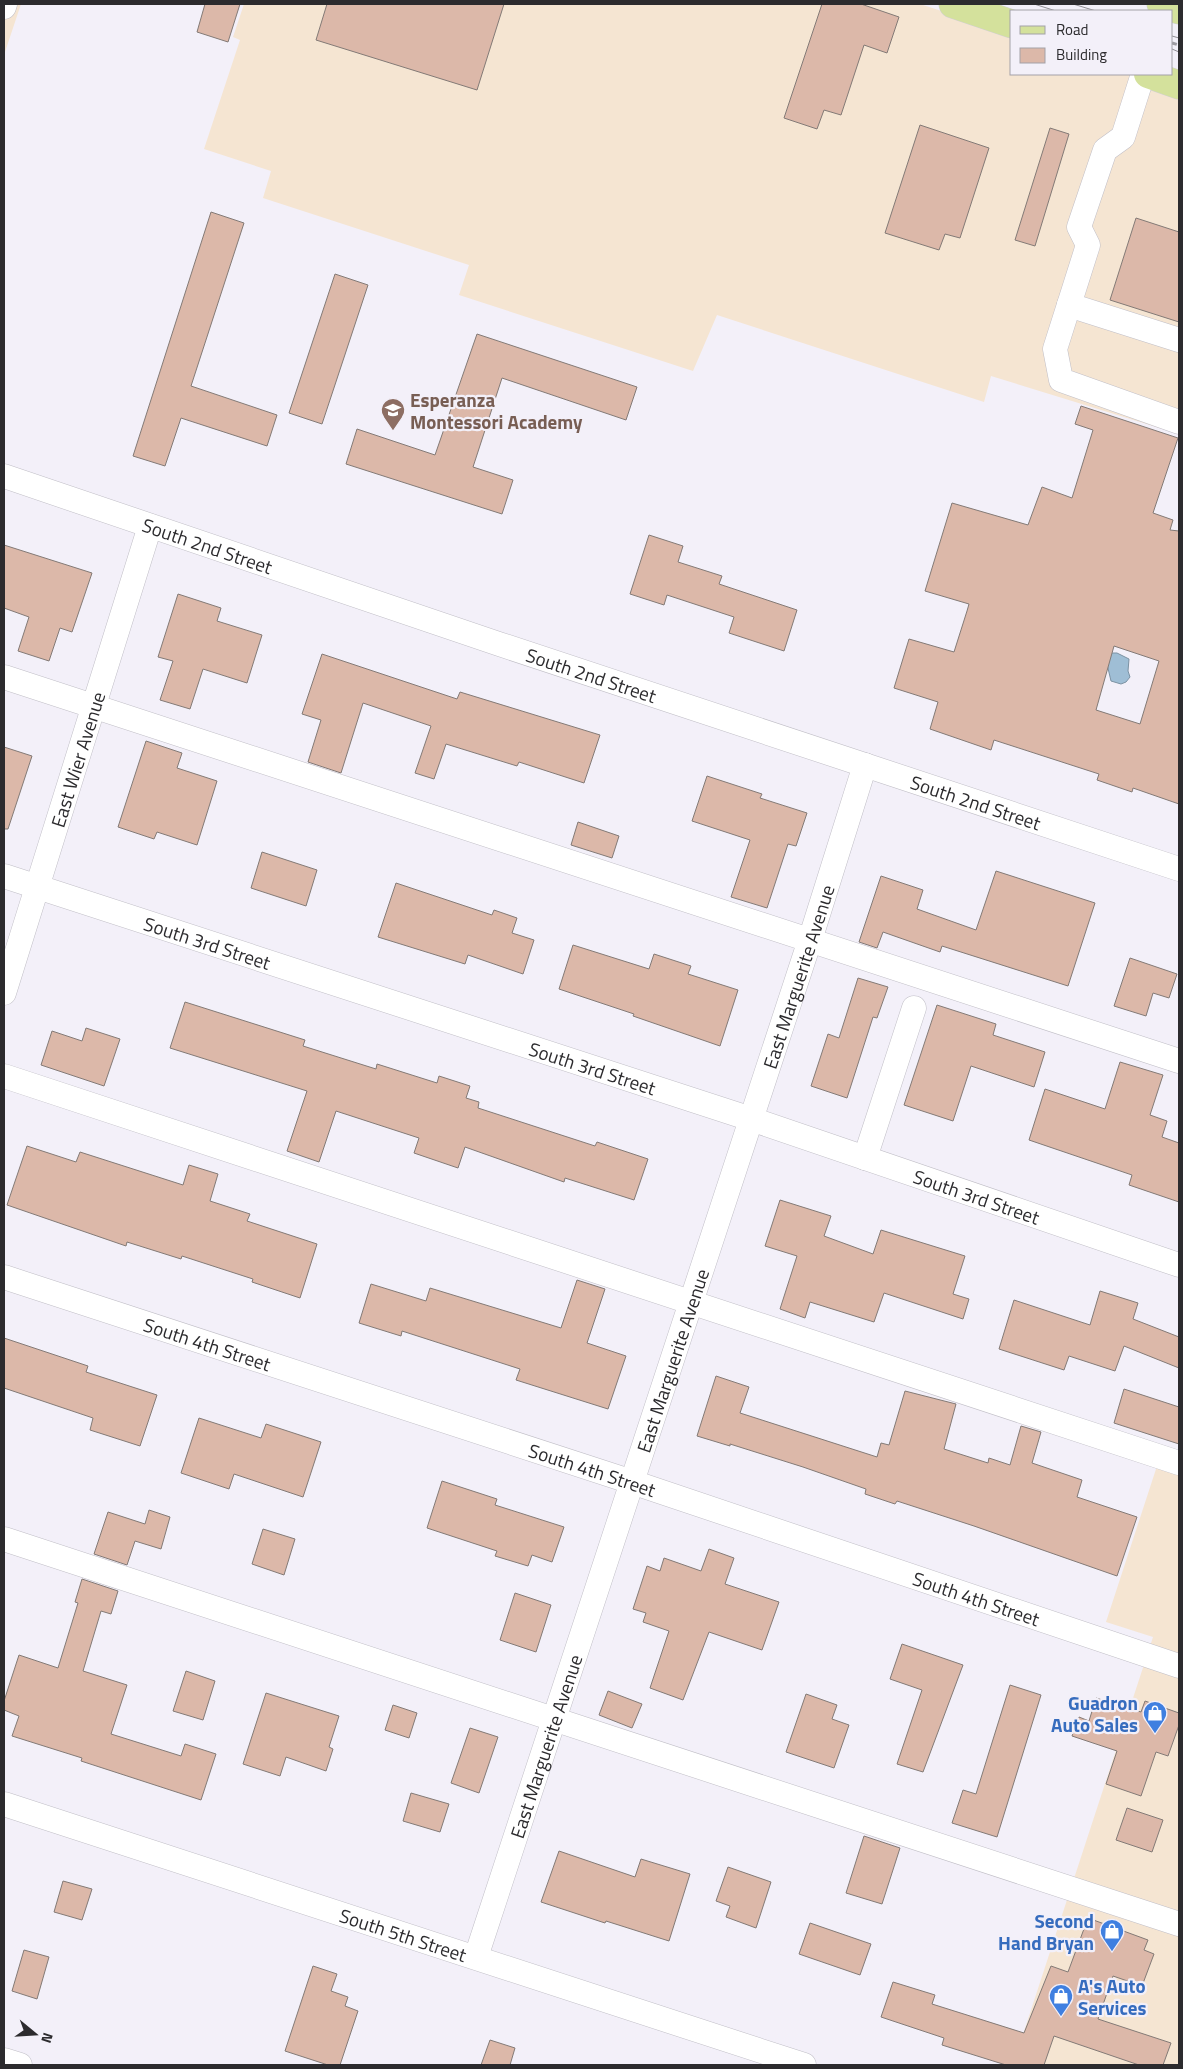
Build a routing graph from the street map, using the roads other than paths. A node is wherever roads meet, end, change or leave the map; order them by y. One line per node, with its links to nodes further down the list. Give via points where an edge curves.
1 (953, 4): 4 (main road)
2 (1161, 4): 3 (main road)
3 (1179, 10)
4 (1010, 23)
5 (1143, 75): 8 (street, via 1124,137 1105,150 1079,227 1088,246)
6 (1151, 75): 7 (main road)
7 (1179, 85)
8 (1069, 305): 9 (street); 10 (street, via 1055,349 1061,380)
9 (1179, 340)
10 (1179, 422)
11 (4, 476): 12 (street, South 2nd Street)
12 (150, 526): 14 (street, East Wier Avenue); 15 (street, South 2nd Street)
13 (4, 677): 14 (street)
14 (94, 706): 18 (street, East Wier Avenue); 19 (street)
15 (865, 765): 16 (street, South 2nd Street); 19 (street, East Marguerite Avenue)
16 (1179, 869)
17 (4, 876): 18 (street, South 3rd Street)
18 (37, 887): 20 (street, East Wier Avenue); 24 (street, South 3rd Street)
19 (810, 940): 22 (street); 24 (street, East Marguerite Avenue)
20 (4, 993)
21 (914, 1008): 25 (street)
22 (1179, 1061)
23 (4, 1076): 28 (street)
24 (751, 1120): 25 (street, South 3rd Street); 28 (street, East Marguerite Avenue)
25 (866, 1158): 26 (street, South 3rd Street)
26 (1179, 1265)
27 (4, 1277): 30 (street, South 4th Street)
28 (691, 1302): 29 (street); 30 (street, East Marguerite Avenue)
29 (1179, 1462)
30 (632, 1482): 32 (street, South 4th Street); 33 (street, East Marguerite Avenue)
31 (4, 1539): 33 (street)
32 (1179, 1666)
33 (555, 1719): 35 (street); 36 (street, East Marguerite Avenue)
34 (4, 1804): 36 (street, South 5th Street)
35 (1179, 1924)
36 (476, 1957): 39 (street, South 5th Street)
37 (4, 2060): 38 (street)
38 (20, 2065)
39 (804, 2065)

